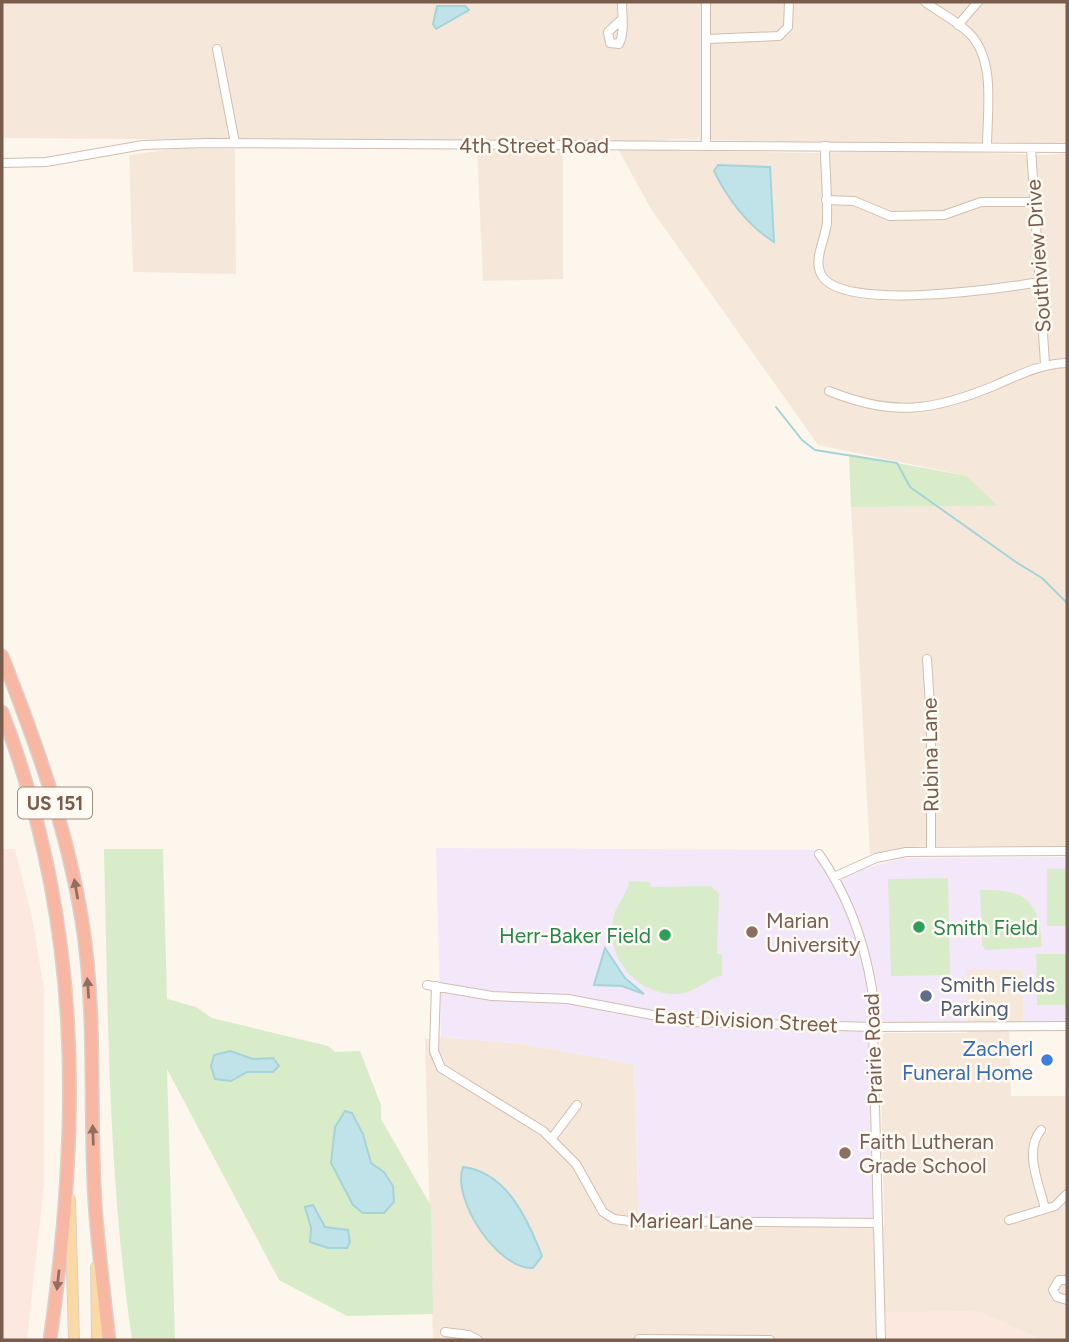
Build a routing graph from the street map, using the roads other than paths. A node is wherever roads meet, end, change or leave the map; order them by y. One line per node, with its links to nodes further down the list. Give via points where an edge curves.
1 (622, 2): 6 (street)
2 (706, 2): 8 (street)
3 (789, 2): 8 (street, via 788,24 779,36)
4 (925, 2): 7 (street)
5 (978, 2): 7 (street)
6 (622, 19)
7 (958, 25): 13 (street, via 975,41 984,59)
8 (707, 39): 11 (street)
9 (217, 49): 10 (street)
10 (235, 143): 11 (street, 4th Street Road); 16 (street, 4th Street Road, via 155,144 46,162)
11 (706, 146): 12 (street, 4th Street Road)
12 (825, 146): 13 (street, 4th Street Road); 17 (street)
13 (987, 147): 14 (street, 4th Street Road)
14 (1031, 148): 15 (street, 4th Street Road); 18 (street, Southview Drive)
15 (1067, 148)
16 (2, 163)
17 (826, 200): 18 (street, via 853,201 890,216 944,215 981,202); 19 (street, via 827,222 818,266 821,276 840,289 934,295)
18 (1035, 202): 19 (street, Southview Drive)
19 (1040, 282): 21 (street, Southview Drive)
20 (1067, 363): 21 (street)
21 (1045, 364): 22 (street, via 929,408 865,405)
22 (829, 391)
23 (2, 656): 38 (highway, US 151, one-way to 23, via 86,957 63,831)
24 (927, 659): 26 (street, Rubina Lane)
25 (2, 712): 36 (highway, US 151, via 39,823 63,955)
26 (931, 850): 27 (street); 29 (street, via 876,858)
27 (1067, 852)
28 (819, 854): 29 (street, Prairie Road)
29 (834, 877): 32 (street, Prairie Road, via 863,942)
30 (431, 986): 32 (street, East Division Street, via 492,996 568,999 673,1020); 35 (street, Mariearl Lane, via 434,1052 441,1069)
31 (1067, 1026): 32 (street, East Division Street)
32 (874, 1027): 41 (street, Prairie Road)
33 (577, 1105): 35 (street)
34 (1041, 1130): 39 (street, via 1033,1156)
35 (552, 1138): 41 (street, Mariearl Lane, via 580,1171 601,1209 614,1219)
36 (69, 1164): 47 (highway, one-way to 47); 48 (main road, US 151)
37 (1067, 1194): 39 (street)
38 (95, 1203): 49 (main road, US 151); 50 (highway)
39 (1045, 1209): 40 (street)
40 (1009, 1220)
41 (878, 1223): 53 (street, Prairie Road)
42 (1067, 1280): 43 (street, via 1059,1280 1053,1290)
43 (1067, 1300)
44 (445, 1332): 45 (street)
45 (461, 1337): 51 (street)
46 (639, 1339): 52 (street)
47 (50, 1340)
48 (74, 1340)
49 (97, 1340)
50 (109, 1340)
51 (478, 1340)
52 (770, 1340)
53 (881, 1340)

